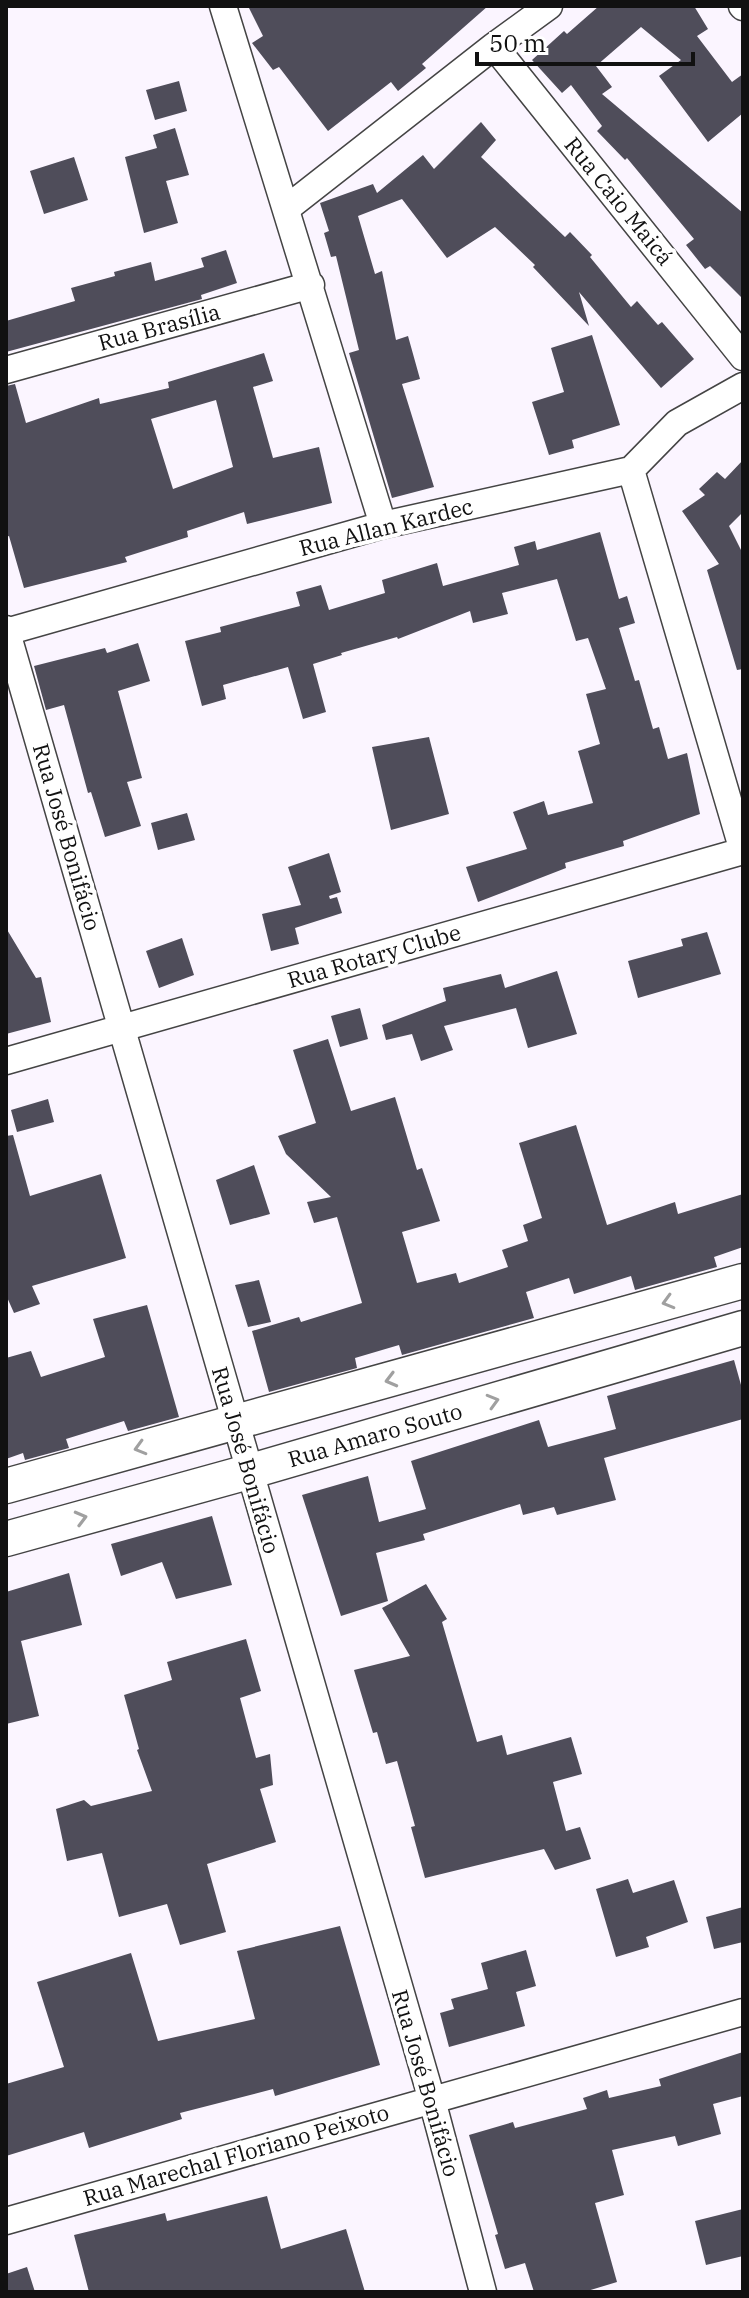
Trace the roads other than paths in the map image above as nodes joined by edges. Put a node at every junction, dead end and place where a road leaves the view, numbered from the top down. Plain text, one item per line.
1 (223, 6) edge
2 (549, 6) edge
3 (494, 46) junction
4 (286, 209) junction
5 (311, 285) junction
6 (743, 357) edge
7 (6, 370) edge
8 (743, 386) edge
9 (631, 470) junction
10 (383, 525) junction
11 (6, 631) edge
12 (743, 851) edge
13 (123, 1027) junction
14 (6, 1061) edge
15 (743, 1281) edge
16 (743, 1328) edge
17 (236, 1421) junction
18 (248, 1472) junction
19 (6, 1486) edge
20 (6, 1539) edge
21 (743, 2012) edge
22 (432, 2100) junction
23 (6, 2221) edge
24 (483, 2292) edge

1 - 4 street
2 - 3 street
3 - 4 street
3 - 6 street, Rua Caio Maicá
4 - 5 street
5 - 7 street, Rua Brasília
5 - 10 street
8 - 9 street
9 - 10 street, Rua Allan Kardec
9 - 12 street
10 - 11 street, Rua Allan Kardec
11 - 13 street, Rua José Bonifácio
12 - 13 street, Rua Rotary Clube
13 - 14 street, Rua Rotary Clube
13 - 17 street, Rua José Bonifácio
15 -> 17 street
18 -> 16 street, Rua Amaro Souto
17 - 18 street, Rua José Bonifácio
17 -> 19 street
20 -> 18 street, Rua Amaro Souto
18 - 22 street, Rua José Bonifácio
21 - 22 street, Rua Marechal Floriano Peixoto
22 - 23 street, Rua Marechal Floriano Peixoto
22 - 24 street, Rua José Bonifácio

